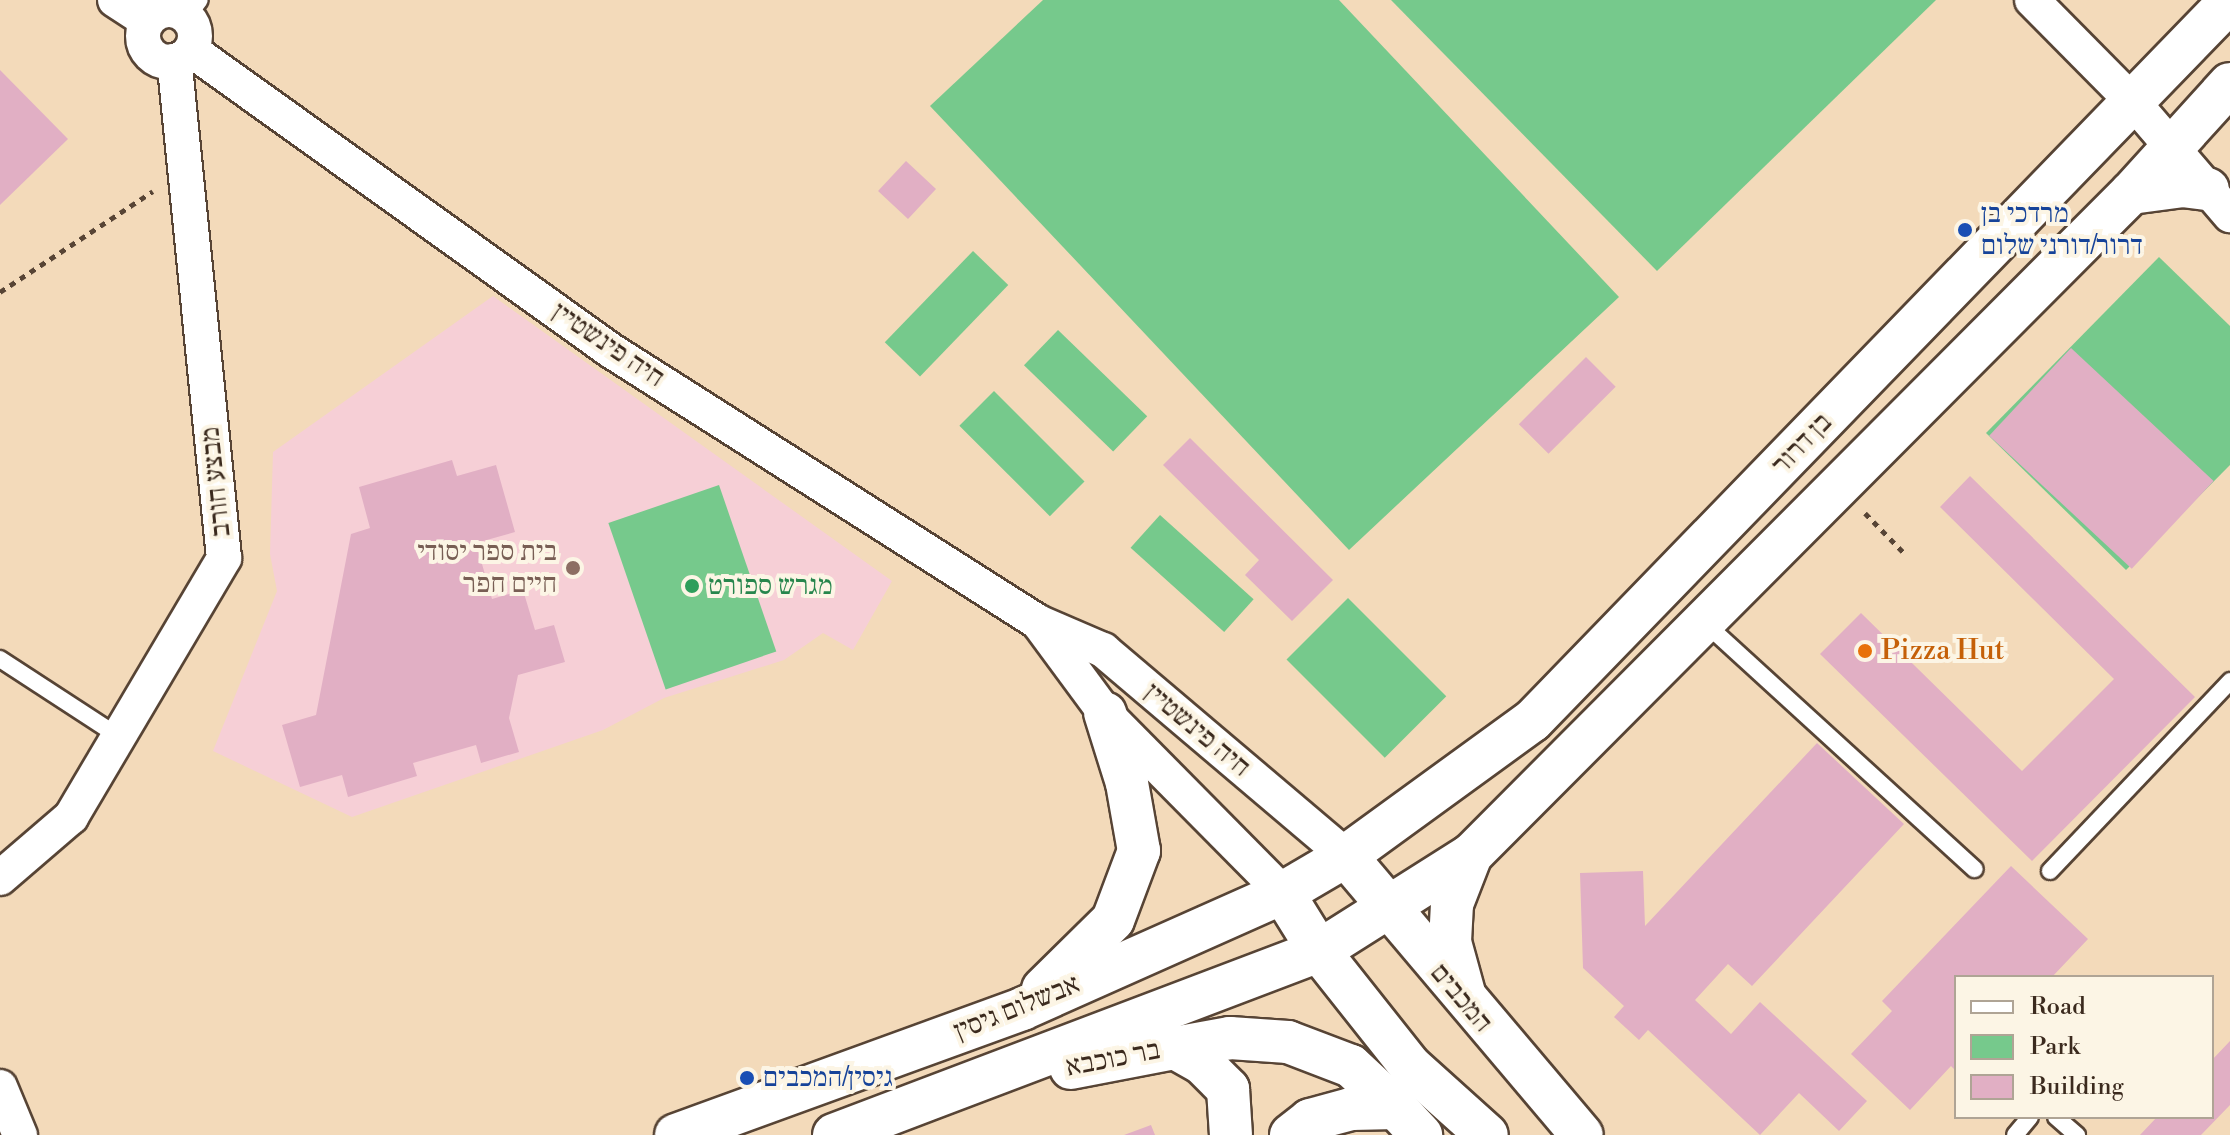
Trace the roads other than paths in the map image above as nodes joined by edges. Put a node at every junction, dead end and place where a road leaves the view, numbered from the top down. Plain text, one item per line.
1 (115, 0) edge
2 (2032, 0) edge
3 (2230, 1) edge
4 (147, 21) junction
5 (188, 32) edge
6 (2230, 84) edge
7 (2134, 103) junction
8 (2171, 147) junction
9 (2131, 193) junction
10 (2219, 202) edge
11 (1038, 622) junction
12 (1704, 622) junction
13 (0, 659) edge
14 (2230, 681) edge
15 (1105, 713) junction
16 (118, 736) junction
17 (1471, 855) junction
18 (1346, 856) junction
19 (1974, 869) dead end
20 (2050, 871) dead end
21 (0, 878) edge
22 (1283, 893) junction
23 (1387, 910) junction
24 (1319, 951) junction
25 (1022, 1009) junction
26 (1500, 1043) junction
27 (1175, 1048) junction
28 (986, 1080) junction
29 (0, 1087) edge
30 (2028, 1119) edge
31 (2058, 1119) edge
32 (906, 1120) edge
33 (1408, 1122) edge
34 (20, 1135) edge
35 (676, 1135) edge
36 (834, 1135) edge
37 (1231, 1135) edge
38 (1291, 1135) edge
39 (1487, 1135) edge
40 (1582, 1135) edge
41 (2015, 1135) edge
42 (2077, 1135) edge

1 - 4 street
2 - 7 street
3 - 7 street, בן דרור
4 - 5 street
4 - 5 street, חיה פינשטיין
5 - 11 street, חיה פינשטיין
5 - 16 street, מבצע חורב
6 - 8 street, בן דרור
7 - 8 street
7 - 18 street, בן דרור
8 - 9 street, בן דרור
8 - 10 street
9 - 10 street
9 - 12 street, בן דרור
11 - 15 street, חיה פינשטיין
11 - 18 street, חיה פינשטיין
12 - 17 street, בן דרור
12 - 19 lane
13 - 16 lane
14 - 20 lane
15 - 22 street, חיה פינשטיין
15 - 25 street
16 - 21 street, מבצע חורב
17 - 23 street, בן דרור
17 - 26 street
18 - 22 street, אבשלום גיסין
18 - 23 street, המכבים
22 - 24 street
22 - 25 street, אבשלום גיסין
23 - 24 street, אבשלום גיסין
23 - 26 street, המכבים
24 - 28 street, אבשלום גיסין
24 - 39 street
25 - 35 street, אבשלום גיסין
26 - 40 street, המכבים
27 - 28 street, בר כוכבא
27 - 33 street
27 - 37 street, בר כוכבא
28 - 32 street, אבשלום גיסין
29 - 34 street
30 - 41 lane
31 - 42 lane
32 - 36 street, אבשלום גיסין
33 - 38 street

